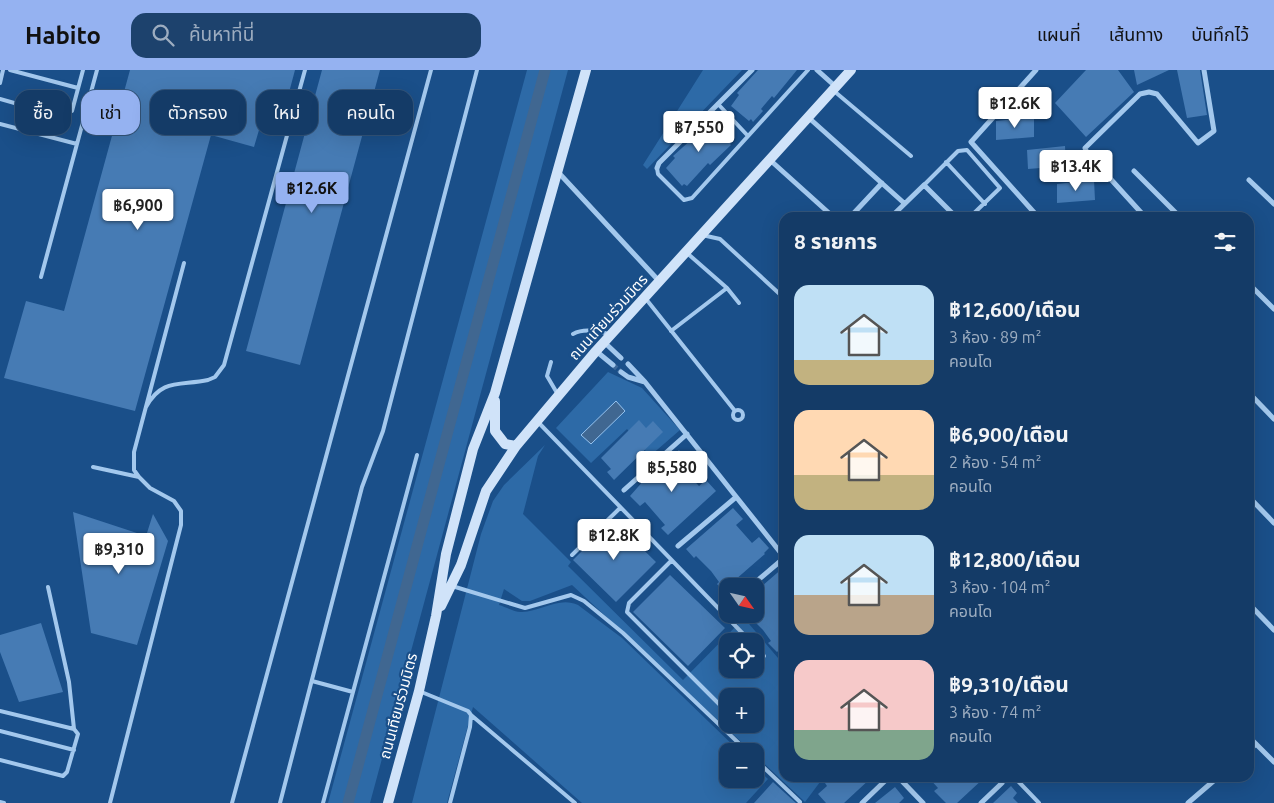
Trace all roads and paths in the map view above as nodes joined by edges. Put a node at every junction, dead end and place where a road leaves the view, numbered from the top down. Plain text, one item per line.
1 (3, 70) edge
2 (10, 70) edge
3 (83, 70) edge
4 (97, 70) edge
5 (305, 70) edge
6 (431, 70) edge
7 (477, 70) edge
8 (586, 70) edge
9 (752, 70) edge
10 (808, 70) edge
11 (817, 70) edge
12 (851, 70) edge
13 (1036, 70) edge
14 (1204, 70) edge
15 (0, 83) edge
16 (78, 88) junction
17 (835, 89) junction
18 (0, 99) edge
19 (718, 104) junction
20 (808, 118) junction
21 (0, 124) edge
22 (748, 136) junction
23 (77, 144) junction
24 (910, 156) dead end
25 (770, 160) junction
26 (946, 162) junction
27 (657, 168) joint
28 (1134, 171) dead end
29 (558, 172) junction
30 (1250, 180) dead end
31 (882, 183) junction
32 (924, 185) junction
33 (904, 203) junction
34 (985, 204) junction
35 (1274, 204) edge
36 (828, 212) edge
37 (855, 212) edge
38 (896, 212) edge
39 (951, 212) edge
40 (976, 212) edge
41 (1034, 212) edge
42 (1141, 212) edge
43 (1175, 212) edge
44 (702, 235) junction
45 (686, 253) junction
46 (184, 263) dead end
47 (41, 277) dead end
48 (660, 282) junction
49 (727, 288) junction
50 (1254, 289) edge
51 (779, 293) edge
52 (645, 298) junction
53 (739, 303) dead end
54 (1274, 309) edge
55 (671, 331) junction
56 (573, 334) dead end
57 (607, 338) junction
58 (596, 351) junction
59 (621, 358) dead end
60 (551, 362) dead end
61 (628, 364) dead end
62 (613, 365) tunnel mouth
63 (621, 372) tunnel mouth
64 (644, 382) junction
65 (495, 393) junction
66 (558, 395) junction
67 (1254, 398) edge
68 (146, 407) junction
69 (735, 411) dead end
70 (1274, 419) edge
71 (536, 420) junction
72 (687, 434) junction
73 (516, 446) junction
74 (417, 455) dead end
75 (93, 467) dead end
76 (138, 478) junction
77 (624, 490) dead end
78 (735, 498) junction
79 (1254, 502) edge
80 (620, 508) junction
81 (1274, 523) edge
82 (678, 546) dead end
83 (779, 552) edge
84 (572, 555) dead end
85 (671, 560) junction
86 (779, 562) edge
87 (760, 578) edge
88 (451, 585) junction
89 (48, 587) dead end
90 (1254, 609) edge
91 (436, 616) junction
92 (1274, 630) edge
93 (742, 633) edge
94 (312, 681) junction
95 (419, 691) junction
96 (353, 692) junction
97 (719, 704) edge
98 (0, 711) edge
99 (471, 715) junction
100 (74, 729) junction
101 (0, 731) edge
102 (739, 743) edge
103 (1256, 744) edge
104 (74, 750) junction
105 (0, 760) edge
106 (1274, 762) edge
107 (764, 768) edge
108 (779, 782) edge
109 (779, 782) edge
110 (884, 782) edge
111 (902, 782) edge
112 (1019, 782) edge
113 (1212, 782) edge
114 (1002, 783) dead end
115 (0, 802) edge
116 (800, 802) dead end
117 (4, 803) edge
118 (110, 803) edge
119 (232, 803) edge
120 (280, 803) edge
121 (323, 803) edge
122 (388, 803) edge
123 (450, 803) edge
124 (575, 803) edge
125 (862, 803) edge
126 (923, 803) edge
127 (981, 803) edge
128 (1039, 803) edge
129 (1188, 803) edge

1 - 15 lane
2 - 16 lane
3 - 16 lane
4 - 23 lane
5 - 68 lane
6 - 119 lane
7 - 94 lane
8 - 29 street, ถนนเทียมร่วมมิตร
9 - 19 street
10 - 22 lane
11 - 17 street
12 - 17 street, ถนนเทียมร่วมมิตร
13 - 41 street
14 - 42 street
16 - 18 lane
17 - 20 street, ถนนเทียมร่วมมิตร
17 - 24 lane
19 - 22 lane
19 - 27 street
20 - 25 street, ถนนเทียมร่วมมิตร
20 - 31 street
21 - 23 lane
22 - 27 lane
23 - 47 lane
25 - 36 street
25 - 44 street, ถนนเทียมร่วมมิตร
26 - 32 lane
26 - 34 lane
26 - 34 lane
28 - 43 street
29 - 48 street
29 - 65 street, ถนนเทียมร่วมมิตร
30 - 35 street
31 - 33 street
31 - 37 street
32 - 33 street
32 - 39 street
33 - 38 street
34 - 40 lane
44 - 45 street, ถนนเทียมร่วมมิตร
44 - 51 lane
45 - 48 street, ถนนเทียมร่วมมิตร
45 - 49 lane
46 - 68 lane
48 - 52 street, ถนนเทียมร่วมมิตร
49 - 53 lane
49 - 55 lane
50 - 54 street
52 - 55 lane
52 - 57 street, ถนนเทียมร่วมมิตร
55 - 69 lane
56 - 57 lane
57 - 58 street, ถนนเทียมร่วมมิตร
57 - 59 street
58 - 62 street
58 - 66 street, ถนนเทียมร่วมมิตร
60 - 66 lane
61 - 64 street
63 - 64 street
64 - 72 street
65 - 73 street
65 - 91 street, ถนนเทียมร่วมมิตร
66 - 71 street, ถนนเทียมร่วมมิตร
67 - 70 street
68 - 76 lane
71 - 73 street, ถนนเทียมร่วมมิตร
71 - 80 lane
72 - 77 street
72 - 78 street
73 - 88 street, ถนนเทียมร่วมมิตร
74 - 96 lane
75 - 76 lane
76 - 118 lane
78 - 82 street
78 - 83 street
79 - 81 street
80 - 84 lane
80 - 85 lane
85 - 93 lane
85 - 97 lane
86 - 87 street
88 - 91 street, ถนนเทียมร่วมมิตร
88 - 102 lane
89 - 100 lane
90 - 92 street
91 - 95 street, ถนนเทียมร่วมมิตร
94 - 96 lane
94 - 120 lane
95 - 99 lane
95 - 122 street, ถนนเทียมร่วมมิตร
96 - 121 lane
98 - 100 lane
99 - 123 lane
99 - 124 lane
100 - 104 lane
101 - 104 lane
103 - 106 street
104 - 105 lane
107 - 109 lane
108 - 116 lane
110 - 125 street
111 - 126 street
112 - 128 lane
113 - 129 street
114 - 127 street
115 - 117 lane

